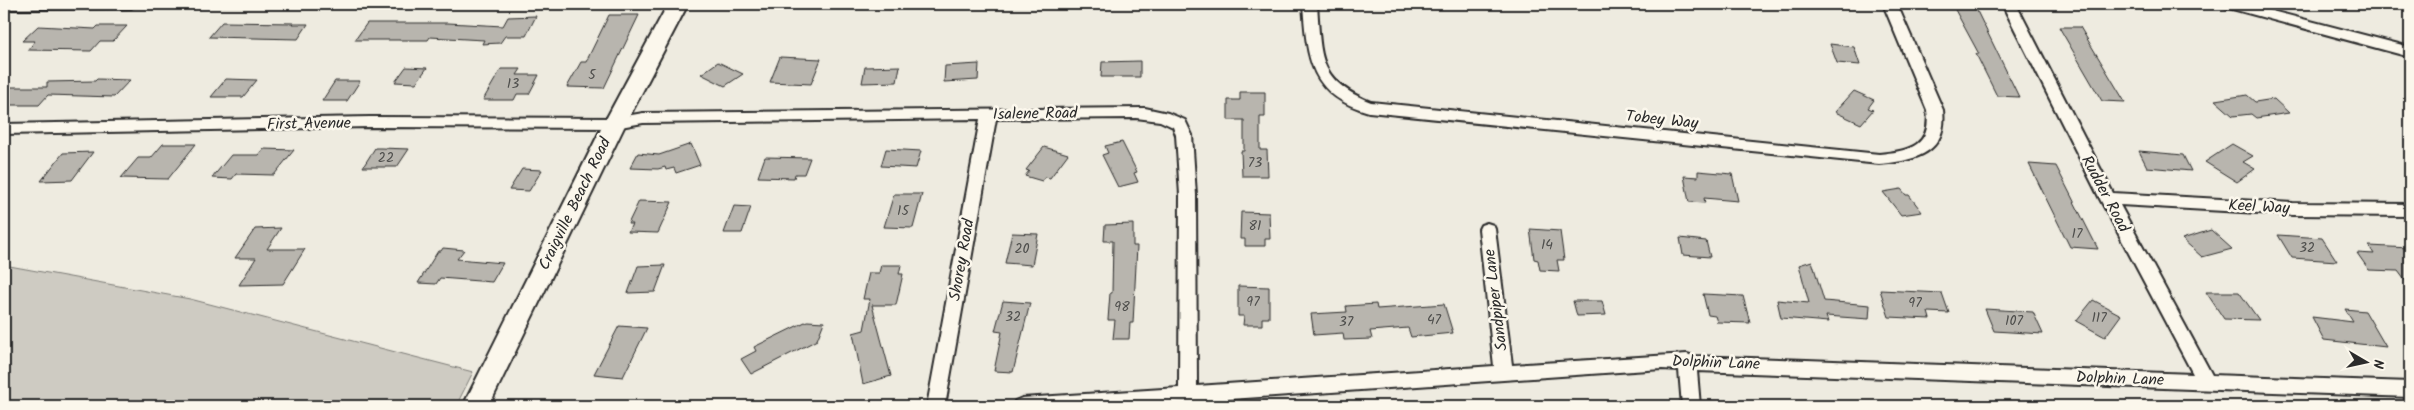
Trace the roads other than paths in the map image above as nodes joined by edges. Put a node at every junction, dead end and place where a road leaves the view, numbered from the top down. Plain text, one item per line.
1 (131, 4) edge
2 (678, 4) edge
3 (1310, 4) edge
4 (1890, 4) edge
5 (2009, 4) edge
6 (2230, 4) edge
7 (11, 5) edge
8 (4, 16) edge
9 (2410, 52) edge
10 (989, 114) junction
11 (615, 122) junction
12 (4, 129) edge
13 (2108, 199) junction
14 (2410, 210) edge
15 (1487, 229) dead end
16 (1687, 361) junction
17 (1504, 371) junction
18 (2206, 382) junction
19 (2410, 390) edge
20 (1188, 395) junction
21 (476, 406) edge
22 (936, 406) edge
23 (1022, 406) edge
24 (1691, 406) edge

1 - 7 street
2 - 11 main road, Craigville Beach Road
3 - 4 street, Tobey Way
5 - 13 street, Rudder Road
6 - 9 street
7 - 8 street
10 - 11 street, Isalene Road
10 - 20 street, Isalene Road
10 - 22 street, Shorey Road
11 - 12 street, First Avenue
11 - 21 main road, Craigville Beach Road
13 - 14 street, Keel Way
13 - 18 street, Rudder Road
15 - 17 street, Sandpiper Lane
16 - 17 street, Dolphin Lane
16 - 18 street, Dolphin Lane
16 - 24 street
17 - 20 street, Dolphin Lane
18 - 19 street, Dolphin Lane
20 - 23 street, Dolphin Lane

